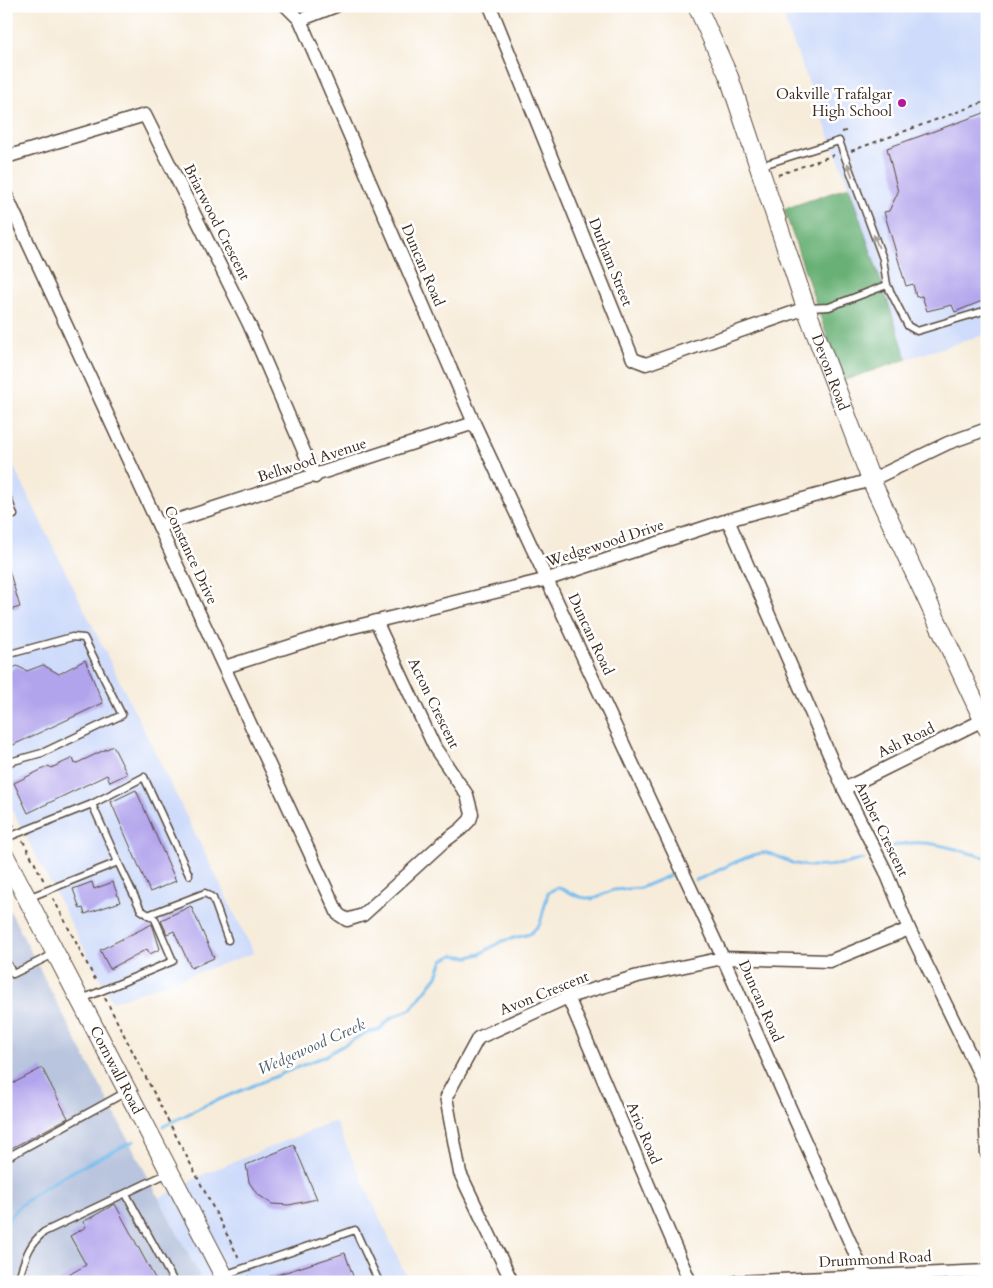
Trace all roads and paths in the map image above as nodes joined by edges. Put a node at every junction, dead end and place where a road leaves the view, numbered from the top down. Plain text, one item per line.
1 (286, 6) edge
2 (336, 6) edge
3 (490, 6) edge
4 (697, 6) edge
5 (300, 20) junction
6 (987, 101) edge
7 (844, 153) junction
8 (6, 157) edge
9 (761, 173) junction
10 (6, 195) edge
11 (887, 285) junction
12 (806, 308) junction
13 (987, 310) edge
14 (474, 423) junction
15 (987, 429) edge
16 (315, 477) junction
17 (871, 480) junction
18 (6, 493) edge
19 (6, 517) edge
20 (728, 520) junction
21 (159, 526) junction
22 (548, 579) junction
23 (376, 621) junction
24 (6, 656) edge
25 (225, 666) junction
26 (985, 724) edge
27 (6, 763) edge
28 (844, 789) junction
29 (92, 804) junction
30 (6, 810) edge
31 (19, 833) junction
32 (6, 838) edge
33 (6, 858) edge
34 (118, 862) junction
35 (189, 875) dead end
36 (48, 890) junction
37 (27, 898) junction
38 (148, 914) junction
39 (352, 920) joint
40 (909, 929) junction
41 (228, 940) dead end
42 (56, 953) junction
43 (723, 958) junction
44 (6, 961) edge
45 (102, 991) junction
46 (568, 997) junction
47 (80, 1000) junction
48 (127, 1092) junction
49 (987, 1154) edge
50 (6, 1158) edge
51 (169, 1172) junction
52 (126, 1194) junction
53 (244, 1268) junction
54 (987, 1271) edge
55 (866, 1276) junction
56 (19, 1278) dead end
57 (225, 1279) edge
58 (174, 1282) edge
59 (251, 1282) edge
60 (379, 1282) edge
61 (512, 1282) edge
62 (690, 1282) edge
63 (735, 1282) edge

1 - 5 street, Duncan Road
2 - 5 street
3 - 12 street, Durham Street
4 - 9 street, Devon Road
5 - 14 street, Duncan Road
6 - 7 path
7 - 9 path
7 - 9 lane
11 -> 7 lane
8 - 16 street, Briarwood Crescent
9 - 12 street, Devon Road
10 - 21 street, Constance Drive
11 - 12 lane
11 - 13 lane
12 - 17 street, Devon Road
14 - 16 street, Bellwood Avenue
14 - 22 street, Duncan Road
15 - 17 street, Wedgewood Drive
16 - 21 street, Bellwood Avenue
17 - 20 street, Wedgewood Drive
17 - 26 street, Devon Road
18 - 19 lane
20 - 22 street, Wedgewood Drive
20 - 28 street, Amber Crescent
21 - 25 street, Constance Drive
22 - 23 street, Wedgewood Drive
22 - 43 street, Duncan Road
23 - 25 street, Wedgewood Drive
23 - 39 street, Acton Crescent
24 - 27 lane
25 - 39 street, Constance Drive
26 - 28 street, Ash Road
28 - 40 street, Amber Crescent
29 - 31 lane
29 - 34 lane
29 - 35 lane
30 - 31 path
31 - 32 lane
31 - 36 path
33 - 37 street, Cornwall Road
34 - 36 lane
34 - 38 lane
36 - 37 lane
36 - 45 path
37 - 42 street, Cornwall Road
38 - 41 lane
38 - 45 lane
40 - 43 street, Avon Crescent
40 - 49 street, Amber Crescent
42 - 44 lane
42 - 47 street, Cornwall Road
43 - 46 street, Avon Crescent
43 - 55 street, Duncan Road
45 - 47 lane
45 - 53 path
46 - 61 street, Avon Crescent
46 - 62 street, Ario Road
47 - 48 street, Cornwall Road
48 - 50 lane
48 - 51 street, Cornwall Road
51 - 52 lane
51 - 57 street, Cornwall Road
52 - 56 lane
52 - 58 lane
53 - 57 lane
53 - 59 path
53 - 60 lane
54 - 55 street, Drummond Road
55 - 63 street, Drummond Road

